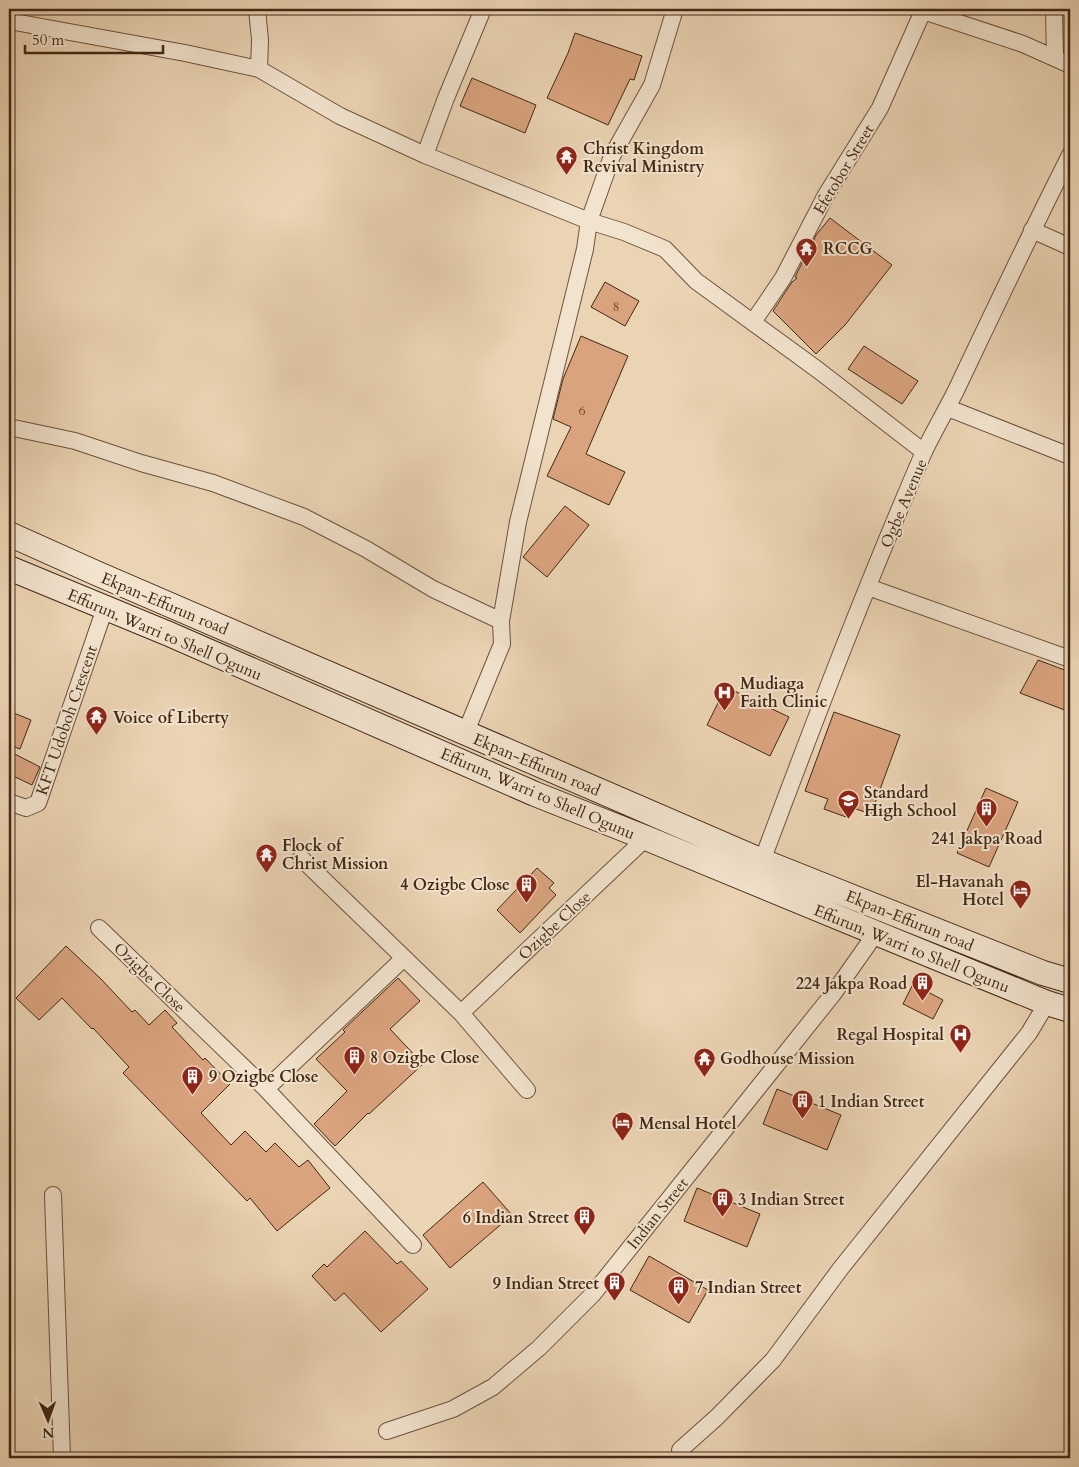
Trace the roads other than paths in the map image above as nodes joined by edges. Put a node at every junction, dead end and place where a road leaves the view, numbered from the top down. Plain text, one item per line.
1 (258, 9) edge
2 (483, 9) edge
3 (675, 9) edge
4 (1054, 9) edge
5 (920, 10) edge
6 (9, 21) edge
7 (1063, 61) edge
8 (259, 69) junction
9 (425, 155) junction
10 (1070, 156) edge
11 (589, 221) junction
12 (1032, 230) junction
13 (1070, 247) edge
14 (753, 322) junction
15 (948, 408) junction
16 (9, 427) edge
17 (924, 452) junction
18 (1070, 456) edge
19 (9, 534) edge
20 (9, 568) edge
21 (868, 587) junction
22 (105, 608) junction
23 (501, 620) junction
24 (1070, 659) edge
25 (465, 734) junction
26 (9, 802) edge
27 (646, 838) junction
28 (301, 858) dead end
29 (762, 861) junction
30 (98, 928) dead end
31 (876, 933) junction
32 (404, 958) junction
33 (1070, 981) edge
34 (1047, 1003) junction
35 (1070, 1010) edge
36 (461, 1013) junction
37 (266, 1089) junction
38 (527, 1090) dead end
39 (53, 1195) dead end
40 (413, 1245) dead end
41 (388, 1431) dead end
42 (680, 1450) dead end
43 (62, 1458) edge

1 - 8 street
2 - 9 street
3 - 11 street
4 - 7 street
5 - 7 street
5 - 14 street, Efetobor Street
6 - 8 street
8 - 9 street
9 - 11 street
10 - 12 street, Ogbe Avenue
11 - 14 street
11 - 23 street
12 - 13 street
12 - 15 street, Ogbe Avenue
14 - 17 street
15 - 17 street, Ogbe Avenue
15 - 18 street
16 - 23 street
17 - 21 street, Ogbe Avenue
19 - 25 main road, Ekpan-Effurun road
20 - 22 main road, Effurun, Warri to Shell Ogunu
21 - 24 street
21 - 29 street, Ogbe Avenue
22 - 26 street, KFT Udoboh Crescent
22 - 27 main road, Effurun, Warri to Shell Ogunu
23 - 25 street
25 - 29 main road, Ekpan-Effurun road
27 - 31 main road, Effurun, Warri to Shell Ogunu
27 - 36 street, Ozigbe Close
28 - 32 street
29 - 33 main road, Ekpan-Effurun road
30 - 37 street, Ozigbe Close
31 - 34 main road, Effurun, Warri to Shell Ogunu
31 - 41 street, Indian Street
32 - 36 street
32 - 37 street
34 - 35 main road, Effurun, Warri to Shell Ogunu
34 - 42 street
36 - 38 street
37 - 40 street, Ozigbe Close
39 - 43 street

